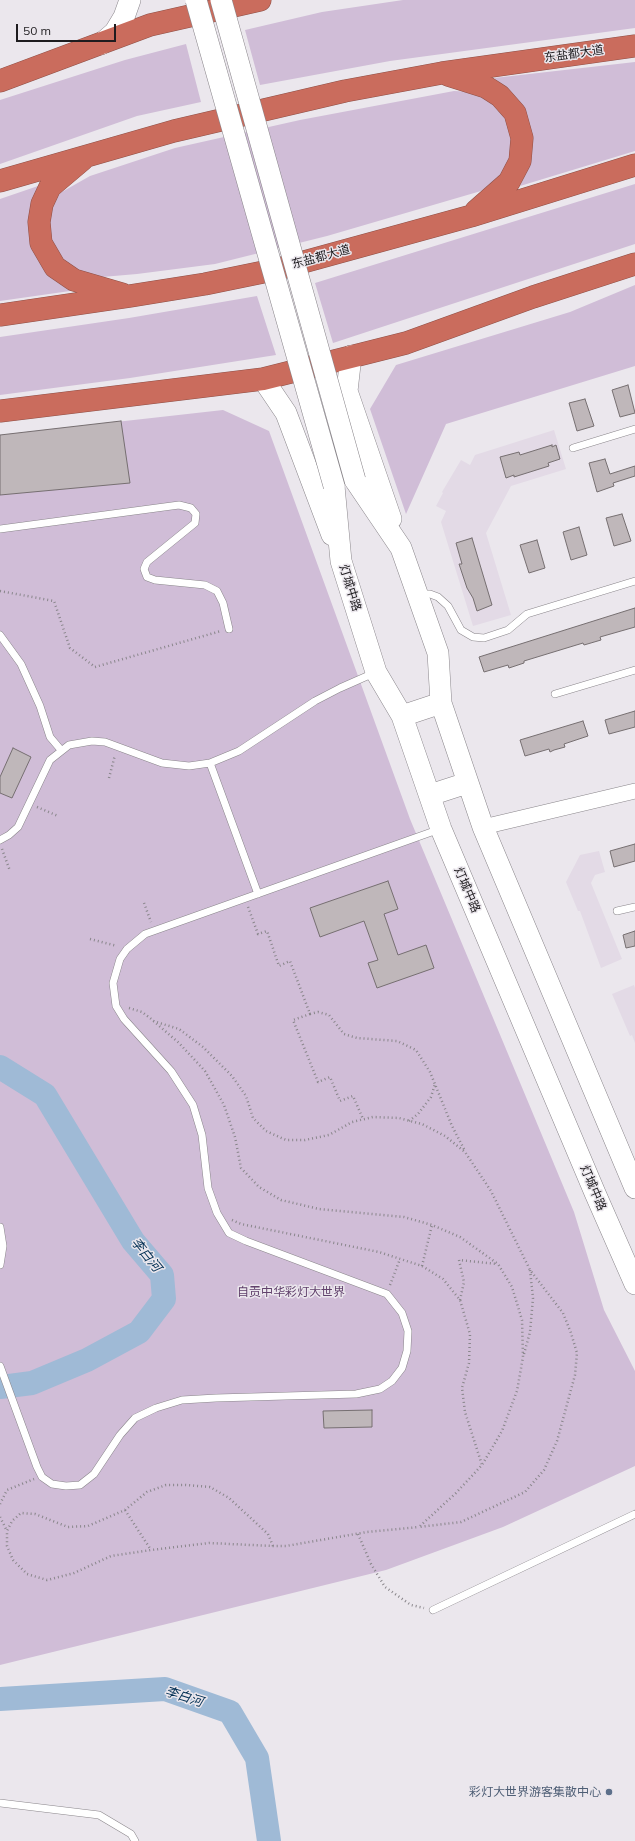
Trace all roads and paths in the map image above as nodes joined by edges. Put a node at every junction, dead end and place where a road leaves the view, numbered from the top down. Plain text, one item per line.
1 (130, 0) edge
2 (196, 0) edge
3 (221, 0) edge
4 (260, 0) edge
5 (101, 44) junction
6 (635, 46) edge
7 (442, 73) junction
8 (0, 81) edge
9 (89, 154) junction
10 (635, 165) edge
11 (0, 181) edge
12 (471, 216) junction
13 (635, 264) edge
14 (130, 296) junction
15 (0, 315) edge
16 (352, 356) junction
17 (263, 379) junction
18 (0, 411) edge
19 (635, 429) edge
20 (573, 448) dead end
21 (0, 529) edge
22 (401, 548) junction
23 (341, 561) junction
24 (635, 581) edge
25 (0, 591) edge
26 (418, 594) junction
27 (229, 629) joint
28 (0, 635) edge
29 (635, 670) edge
30 (376, 672) junction
31 (555, 694) dead end
32 (441, 703) junction
33 (402, 716) junction
34 (118, 746) junction
35 (61, 750) junction
36 (210, 763) junction
37 (109, 778) dead end
38 (467, 783) junction
39 (635, 791) edge
40 (430, 795) junction
41 (29, 803) junction
42 (58, 816) dead end
43 (483, 827) junction
44 (441, 829) junction
45 (0, 840) edge
46 (0, 845) edge
47 (10, 871) dead end
48 (258, 894) junction
49 (245, 899) junction
50 (144, 903) dead end
51 (635, 907) edge
52 (617, 911) dead end
53 (154, 930) junction
54 (90, 939) dead end
55 (127, 949) junction
56 (116, 1006) junction
57 (310, 1014) junction
58 (154, 1021) junction
59 (435, 1083) junction
60 (362, 1120) junction
61 (409, 1121) junction
62 (465, 1152) junction
63 (635, 1188) edge
64 (432, 1225) junction
65 (0, 1227) edge
66 (400, 1259) dead end
67 (498, 1264) junction
68 (0, 1265) edge
69 (422, 1266) dead end
70 (530, 1270) junction
71 (635, 1284) edge
72 (387, 1294) junction
73 (460, 1300) dead end
74 (523, 1357) junction
75 (0, 1366) edge
76 (42, 1477) junction
77 (0, 1504) edge
78 (125, 1510) junction
79 (635, 1514) edge
80 (0, 1517) edge
81 (419, 1527) junction
82 (7, 1531) junction
83 (358, 1534) junction
84 (273, 1546) junction
85 (151, 1550) junction
86 (433, 1610) joint
87 (0, 1802) edge
88 (135, 1841) edge

1 - 5 main road
2 - 23 main road, 灯城中路, bridge
3 - 22 main road, bridge
4 - 5 highway
5 - 8 highway
6 - 7 highway, 东盐都大道
7 - 9 highway, 东盐都大道
7 - 12 highway
9 - 11 highway, 东盐都大道
9 - 14 highway
10 - 12 highway, 东盐都大道
12 - 14 highway, 东盐都大道
13 - 16 highway
14 - 15 highway, 东盐都大道
16 - 17 highway
16 - 22 main road
17 - 18 highway
17 - 23 main road
19 - 20 lane
21 - 27 lane
22 - 26 main road
23 - 30 main road, 灯城中路
24 - 26 lane
25 - 27 path
26 - 32 main road
28 - 35 lane
29 - 31 lane
30 - 33 main road, 灯城中路
30 - 36 lane
32 - 33 main road
32 - 38 main road
33 - 40 main road, 灯城中路
34 - 35 lane
34 - 36 lane
34 - 37 path
35 - 41 lane
36 - 48 lane
38 - 40 main road
38 - 43 main road
39 - 43 street
40 - 44 main road, 灯城中路
41 - 42 path
41 - 45 lane
43 - 63 main road
44 - 48 lane
44 - 71 main road, 灯城中路
46 - 47 path
48 - 49 lane
49 - 53 lane
49 - 57 path
50 - 53 path
51 - 52 lane
53 - 55 lane
54 - 55 path
55 - 56 lane
56 - 58 path
56 - 72 lane
57 - 59 path
57 - 60 path
58 - 60 path
58 - 64 path
59 - 61 path
59 - 62 path
60 - 61 path
61 - 62 path
62 - 70 path
64 - 67 path
64 - 69 path
65 - 68 lane
66 - 72 path
67 - 73 path
67 - 74 path
70 - 74 path
70 - 81 path
72 - 76 lane
74 - 81 path
75 - 76 lane
76 - 77 path
78 - 82 path
78 - 84 path
78 - 85 path
79 - 86 lane
80 - 82 path
81 - 83 path
82 - 85 path
83 - 84 path
83 - 86 path
84 - 85 path
87 - 88 lane

